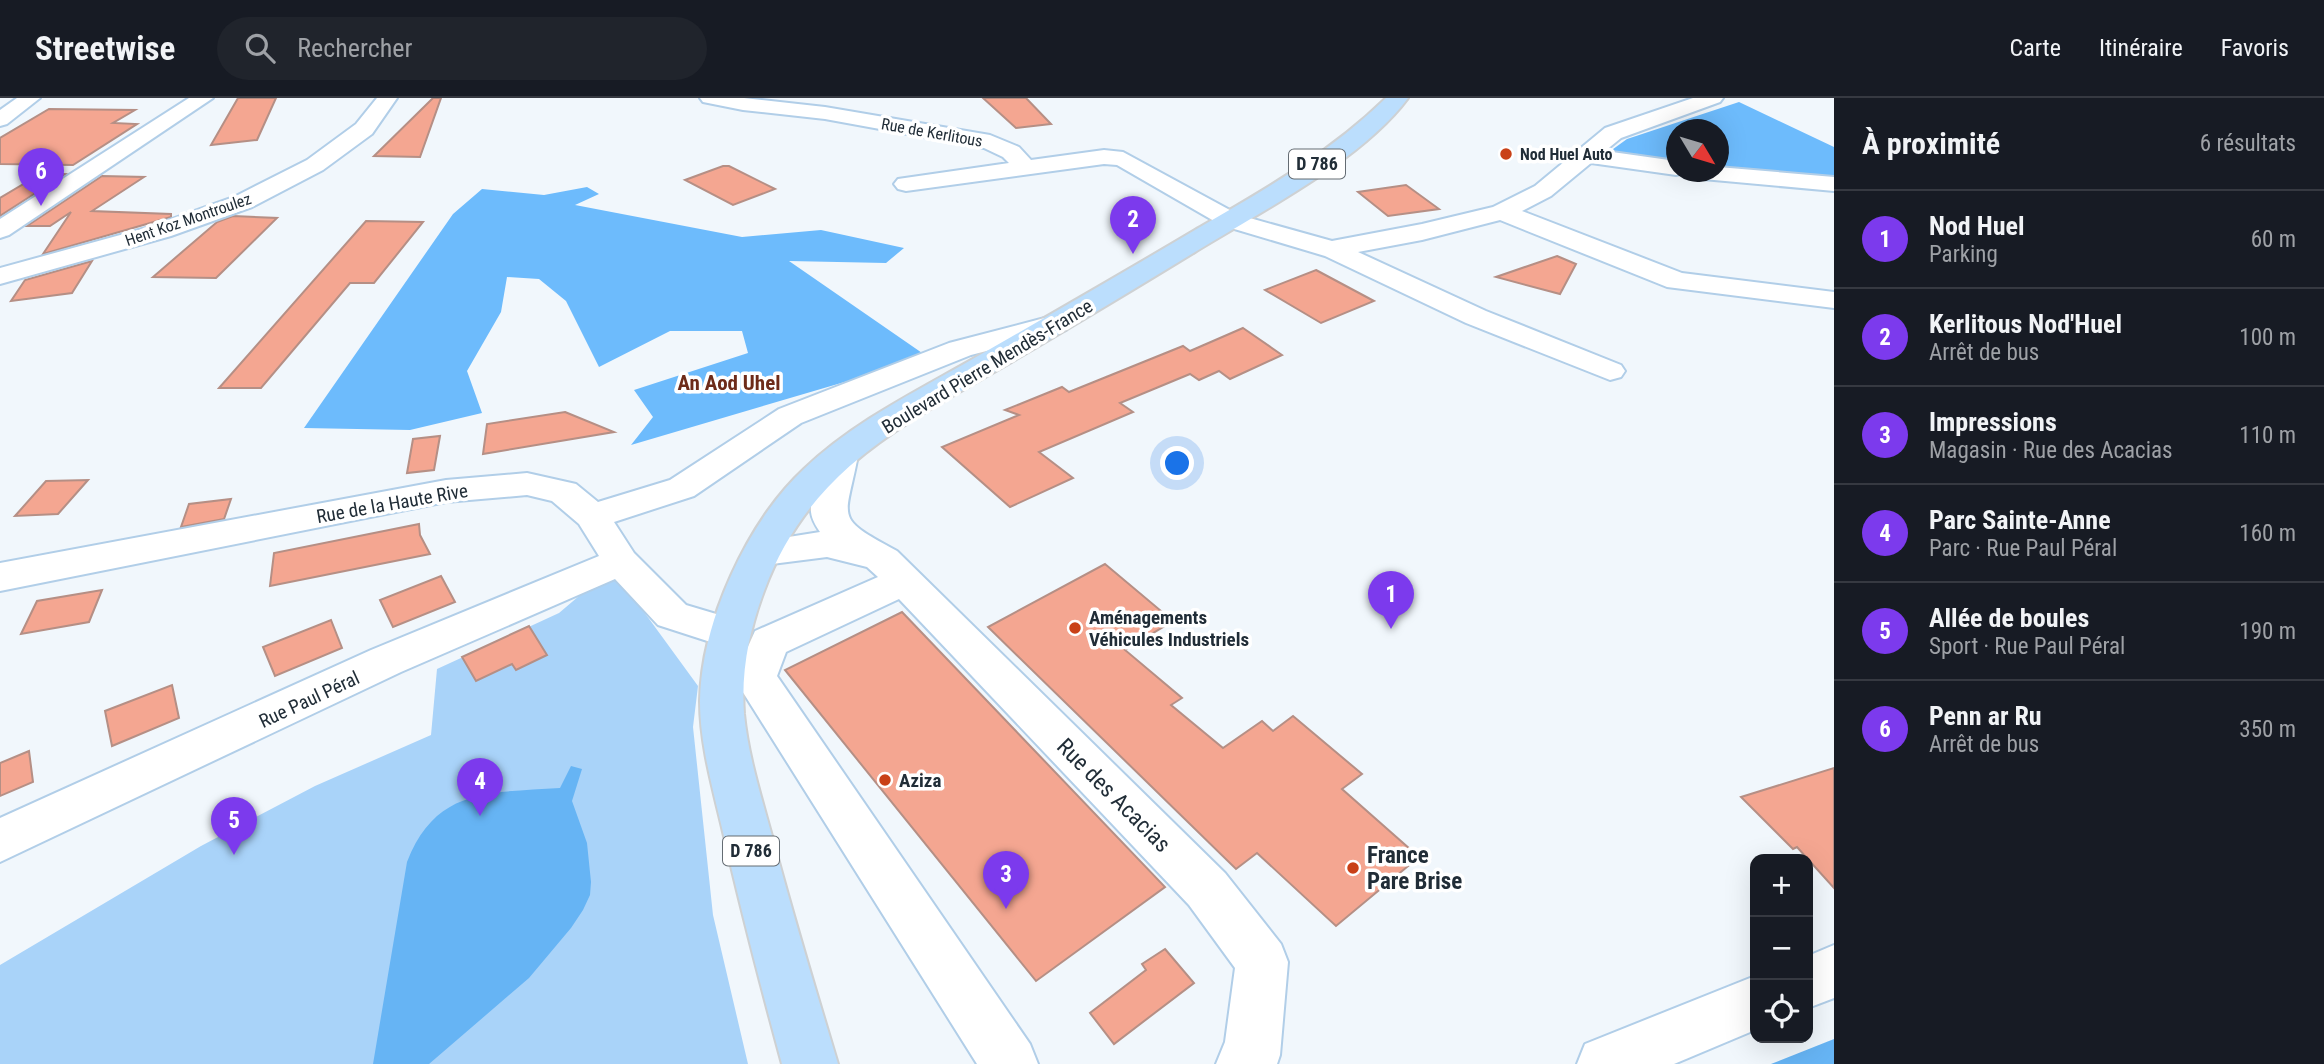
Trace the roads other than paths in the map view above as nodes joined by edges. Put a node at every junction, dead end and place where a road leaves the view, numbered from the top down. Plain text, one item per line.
1 (30, 98) edge
2 (203, 98) edge
3 (387, 98) edge
4 (710, 98) edge
5 (816, 98) edge
6 (1398, 98) edge
7 (1713, 98) edge
8 (791, 109) junction
9 (0, 120) edge
10 (1584, 155) junction
11 (1666, 167) edge
12 (1026, 168) junction
13 (1729, 174) edge
14 (906, 184) dead end
15 (1834, 184) edge
16 (1502, 212) junction
17 (1222, 225) junction
18 (0, 230) edge
19 (1331, 249) junction
20 (0, 276) edge
21 (1834, 300) edge
22 (1056, 324) junction
23 (1610, 371) dead end
24 (841, 455) junction
25 (592, 516) junction
26 (764, 552) junction
27 (621, 562) junction
28 (893, 571) junction
29 (0, 578) edge
30 (729, 634) junction
31 (0, 841) edge
32 (1834, 971) edge
33 (1813, 980) edge
34 (1750, 1005) edge
35 (810, 1064) edge
36 (1010, 1064) edge
37 (1244, 1064) edge
38 (1605, 1064) edge

1 - 9 street
2 - 18 street
3 - 20 street, Hent Koz Montroulez
4 - 8 street, Rue de Kerlitous
5 - 8 street
6 - 17 main road, Boulevard Pierre Mendès-France / D 786
7 - 10 street
8 - 12 street, Rue de Kerlitous
10 - 11 street
10 - 16 street
12 - 14 street, Rue de Kerlitous
12 - 17 street
13 - 15 street
16 - 19 street
16 - 21 street
17 - 19 street
17 - 22 main road, Boulevard Pierre Mendès-France / D 786
19 - 23 street
22 - 24 main road, Boulevard Pierre Mendès-France / D 786
22 - 25 street
24 - 26 main road, Boulevard Pierre Mendès-France / D 786
24 - 28 street
25 - 27 street, Rue de la Haute Rive
25 - 29 street, Rue de la Haute Rive
26 - 28 street
26 - 30 main road, Boulevard Pierre Mendès-France / D 786
27 - 30 street, Rue de la Haute Rive
27 - 31 street, Rue Paul Péral
28 - 36 street
28 - 37 street, Rue des Acacias
30 - 35 main road, Boulevard Pierre Mendès-France / D 786
32 - 33 street
34 - 38 street

